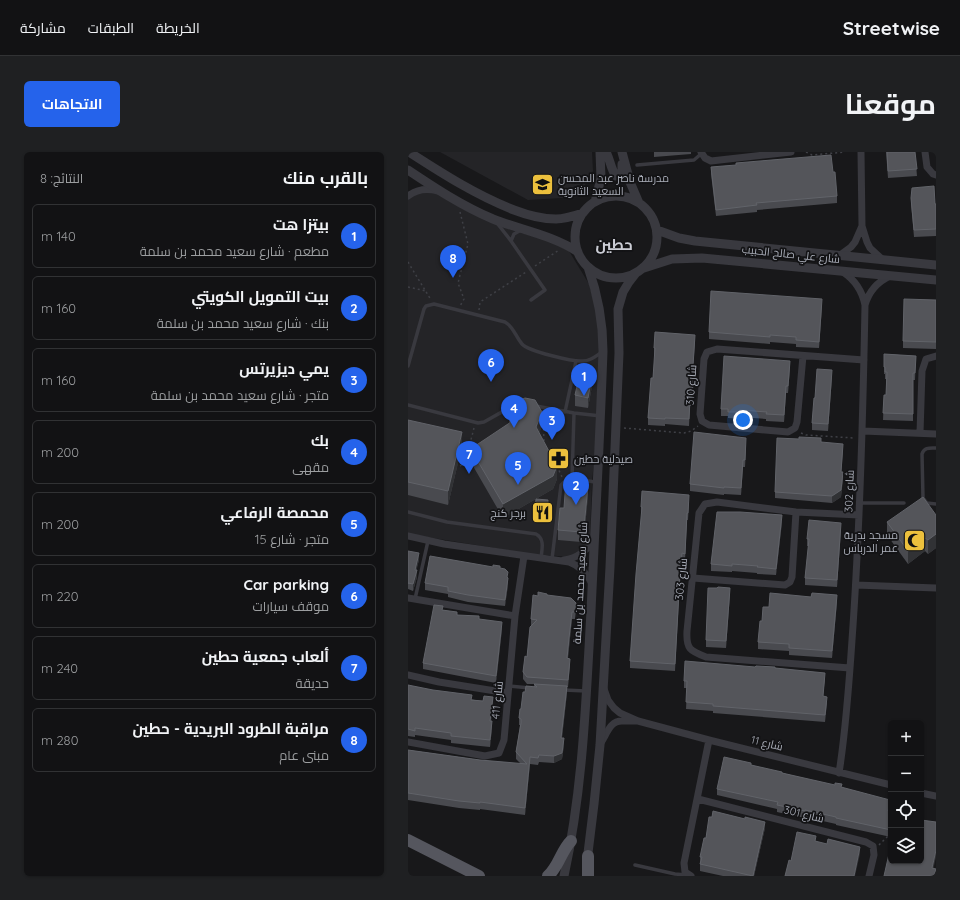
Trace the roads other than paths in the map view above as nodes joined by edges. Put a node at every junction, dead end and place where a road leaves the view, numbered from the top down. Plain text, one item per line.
1 (409, 152) edge
2 (600, 152) edge
3 (606, 152) edge
4 (791, 152) edge
5 (861, 152) edge
6 (925, 152) edge
7 (701, 153) edge
8 (623, 154) edge
9 (637, 165) dead end
10 (408, 170) edge
11 (936, 175) edge
12 (442, 192) junction
13 (408, 196) edge
14 (595, 202) junction
15 (639, 203) junction
16 (514, 210) junction
17 (583, 213) junction
18 (493, 219) junction
19 (505, 223) junction
20 (862, 226) junction
21 (524, 229) junction
22 (657, 230) junction
23 (511, 241) junction
24 (578, 252) junction
25 (840, 255) junction
26 (884, 260) junction
27 (936, 265) edge
28 (588, 267) junction
29 (640, 270) junction
30 (844, 272) junction
31 (890, 276) junction
32 (936, 280) edge
33 (531, 300) dead end
34 (865, 305) junction
35 (603, 351) junction
36 (619, 353) junction
37 (803, 356) junction
38 (936, 356) edge
39 (864, 360) junction
40 (576, 361) junction
41 (408, 365) edge
42 (522, 403) edge
43 (531, 404) edge
44 (408, 405) edge
45 (565, 412) junction
46 (574, 413) junction
47 (600, 416) junction
48 (920, 433) junction
49 (936, 434) edge
50 (862, 435) junction
51 (936, 448) edge
52 (572, 479) junction
53 (596, 482) junction
54 (860, 503) junction
55 (904, 503) dead end
56 (936, 504) edge
57 (408, 512) edge
58 (796, 512) junction
59 (859, 515) junction
60 (408, 536) edge
61 (594, 539) junction
62 (428, 541) junction
63 (524, 556) junction
64 (541, 558) junction
65 (552, 559) junction
66 (562, 560) junction
67 (693, 578) junction
68 (592, 584) junction
69 (856, 585) junction
70 (936, 588) edge
71 (412, 598) edge
72 (515, 616) junction
73 (850, 668) junction
74 (408, 675) edge
75 (603, 686) junction
76 (532, 688) edge
77 (556, 689) edge
78 (509, 690) junction
79 (587, 691) junction
80 (638, 721) junction
81 (709, 740) junction
82 (408, 742) edge
83 (600, 745) junction
84 (839, 773) junction
85 (888, 784) edge
86 (924, 794) edge
87 (936, 796) edge
88 (698, 799) junction
89 (408, 840) edge
90 (571, 841) junction
91 (588, 856) junction
92 (635, 865) dead end
93 (479, 876) edge
94 (548, 876) edge
95 (564, 876) edge
96 (584, 876) edge
97 (588, 876) edge
98 (689, 876) edge
99 (869, 876) edge

1 - 16 street
2 - 14 street
3 - 8 street
4 - 7 street
5 - 20 street
6 - 11 street
7 - 9 lane
8 - 15 street
10 - 12 street
12 - 13 street
12 - 18 street
14 - 15 street
14 - 17 street
15 - 22 street
16 - 17 street
16 - 19 street
17 - 24 street
18 - 19 street
18 - 23 lane
19 - 21 street
20 - 25 street
20 - 26 street
21 - 23 lane
21 - 24 street
22 - 25 street, شارع علي صالح الحبيب
22 - 29 street
23 - 33 lane
24 - 28 street
25 - 26 street, شارع علي صالح الحبيب
26 - 27 street, شارع علي صالح الحبيب
28 - 29 street
28 - 35 street, شارع سعيد محمد بن سلمة
29 - 30 street, شارع علي صالح الحبيب
29 - 36 street
30 - 31 street, شارع علي صالح الحبيب
30 - 34 street, شارع 302
31 - 32 street, شارع علي صالح الحبيب
31 - 34 street, شارع 302
34 - 39 street, شارع 302
35 - 36 street
35 - 40 lane
35 - 47 street, شارع سعيد محمد بن سلمة
36 - 75 street
37 - 37 street, شارع 310
37 - 39 street, شارع 310
38 - 48 street
39 - 50 street, شارع 302
40 - 41 lane
40 - 45 lane
42 - 44 lane
43 - 45 lane
45 - 46 lane
46 - 47 lane
46 - 52 lane
47 - 53 street, شارع سعيد محمد بن سلمة
48 - 49 street
48 - 50 street
50 - 54 street, شارع 302
51 - 56 lane
52 - 53 lane
52 - 65 lane
53 - 61 street, شارع سعيد محمد بن سلمة
54 - 55 lane
54 - 59 street, شارع 302
57 - 64 lane
58 - 59 street, شارع 303
58 - 67 street, شارع 303
58 - 67 street
59 - 69 street, شارع 302
60 - 62 street
61 - 66 street
61 - 68 street, شارع سعيد محمد بن سلمة
62 - 63 street
62 - 71 lane
63 - 64 street
63 - 72 street, شارع 411
64 - 65 street
65 - 66 street
66 - 68 street
67 - 73 street, شارع 303
68 - 79 street, شارع سعيد محمد بن سلمة
69 - 70 street
69 - 73 street, شارع 302
71 - 72 street
72 - 78 street, شارع 411
73 - 84 street, شارع 302
74 - 78 street
75 - 80 street, شارع 11
75 - 83 street
76 - 78 lane
77 - 79 lane
78 - 82 street, شارع 411
79 - 90 street, شارع سعيد محمد بن سلمة
80 - 81 street, شارع 11
80 - 83 street, شارع 11
81 - 84 street, شارع 11
81 - 88 street
83 - 91 street
84 - 85 street, شارع 11
86 - 87 street
88 - 98 street
88 - 99 street, شارع 301
89 - 93 main road
90 - 94 main road
90 - 95 street, شارع سعيد محمد بن سلمة
91 - 96 street
91 - 97 main road
92 - 98 lane

